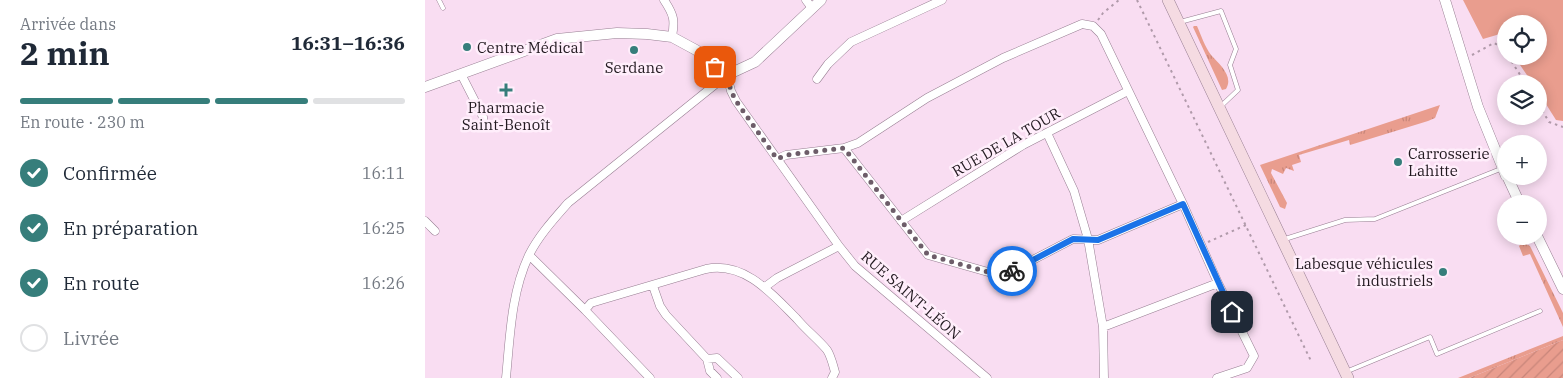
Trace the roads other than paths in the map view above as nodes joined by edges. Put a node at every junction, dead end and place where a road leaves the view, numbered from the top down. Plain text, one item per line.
1 (439, 0) edge
2 (664, 0) edge
3 (821, 0) edge
4 (921, 0) edge
5 (942, 0) edge
6 (1168, 0) edge
7 (1445, 0) edge
8 (809, 4) edge
9 (443, 8) dead end
10 (923, 8) junction
11 (1179, 22) junction
12 (672, 38) junction
13 (461, 74) junction
14 (727, 75) junction
15 (817, 79) dead end
16 (425, 87) edge
17 (1128, 91) junction
18 (1219, 108) junction
19 (484, 126) dead end
20 (1047, 133) junction
21 (844, 148) junction
22 (1497, 154) edge
23 (777, 159) junction
24 (1497, 176) edge
25 (1183, 204) junction
26 (425, 221) edge
27 (901, 221) junction
28 (435, 232) dead end
29 (1088, 239) junction
30 (1282, 240) junction
31 (1541, 245) edge
32 (839, 246) junction
33 (529, 255) junction
34 (1218, 283) junction
35 (653, 286) junction
36 (765, 287) junction
37 (1563, 289) edge
38 (585, 310) junction
39 (1540, 311) dead end
40 (1103, 327) junction
41 (707, 359) junction
42 (1346, 373) edge
43 (506, 378) edge
44 (650, 378) edge
45 (717, 378) edge
46 (738, 378) edge
47 (832, 378) edge
48 (987, 378) edge
49 (1104, 378) edge
50 (1217, 378) edge

1 - 9 lane
2 - 12 street
3 - 8 street
4 - 10 street
5 - 10 street
6 - 11 main road
7 - 22 street
8 - 14 street
10 - 15 street
11 - 18 main road
11 - 18 lane
12 - 13 street
12 - 14 street
13 - 16 street
13 - 19 street
14 - 23 street, RUE SAINT-LÉON
14 - 33 street
17 - 20 street, RUE DE LA TOUR
17 - 21 street
17 - 25 street
18 - 30 main road
20 - 27 street, RUE DE LA TOUR
20 - 29 street
21 - 23 street
21 - 27 street
23 - 32 street, RUE SAINT-LÉON
24 - 30 lane
25 - 29 street
25 - 34 street
26 - 28 street
27 - 29 street
29 - 40 street
30 - 42 main road
31 - 37 street
32 - 36 street
32 - 48 street, RUE SAINT-LÉON
33 - 38 street
33 - 43 street
34 - 40 street
34 - 50 street
35 - 36 street
35 - 38 street
35 - 41 street
36 - 47 street
38 - 44 street
39 - 42 lane
40 - 49 street
41 - 45 street
41 - 46 street

